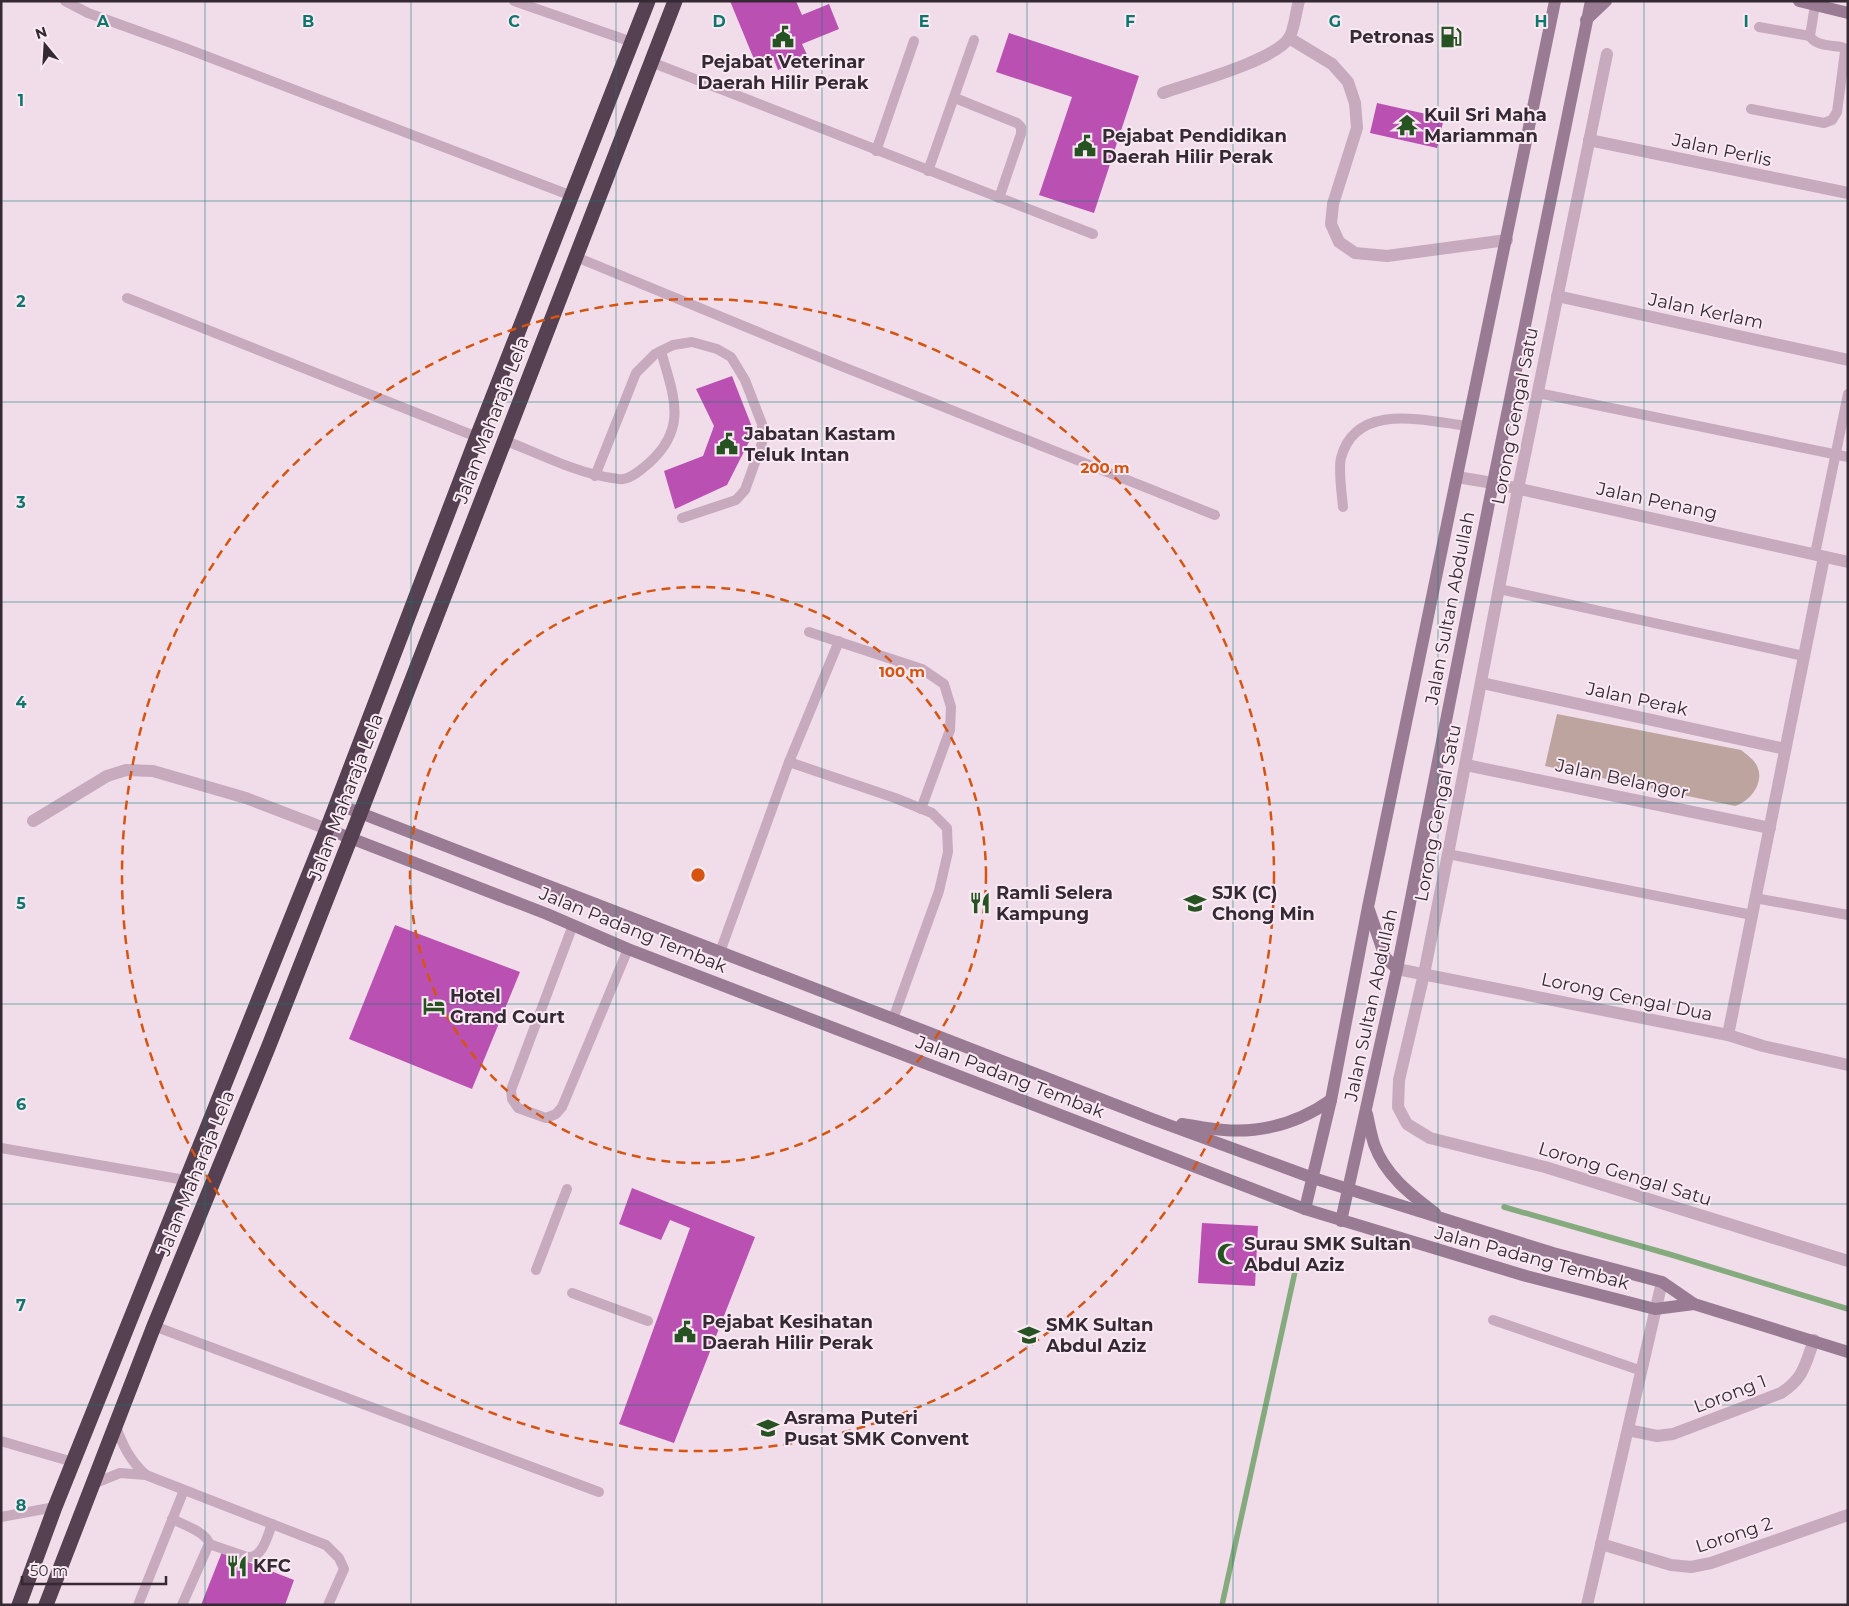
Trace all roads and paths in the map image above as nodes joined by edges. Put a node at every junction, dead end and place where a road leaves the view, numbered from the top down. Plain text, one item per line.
1 (65, 1) edge
2 (514, 1) edge
3 (648, 1) edge
4 (675, 1) edge
5 (1299, 1) edge
6 (1556, 1) edge
7 (1591, 1) edge
8 (1606, 1) edge
9 (1800, 1) edge
10 (1815, 5) junction
11 (1848, 12) edge
12 (1586, 20) junction
13 (1759, 27) dead end
14 (1810, 36) junction
15 (1289, 38) junction
16 (914, 40) dead end
17 (974, 40) dead end
18 (632, 42) junction
19 (1607, 54) dead end
20 (651, 62) junction
21 (1163, 93) dead end
22 (955, 98) junction
23 (1751, 109) dead end
24 (1590, 140) junction
25 (876, 151) junction
26 (928, 171) junction
27 (1848, 193) edge
28 (572, 196) junction
29 (999, 198) junction
30 (1093, 234) dead end
31 (1506, 240) junction
32 (576, 257) junction
33 (1557, 296) junction
34 (127, 298) dead end
35 (661, 351) junction
36 (1848, 360) edge
37 (1538, 393) junction
38 (1848, 394) edge
39 (1468, 426) junction
40 (477, 436) junction
41 (504, 440) junction
42 (1835, 454) junction
43 (1848, 456) edge
44 (595, 476) junction
45 (1457, 477) junction
46 (1493, 483) junction
47 (1518, 489) junction
48 (1343, 507) dead end
49 (1215, 515) dead end
50 (682, 518) dead end
51 (1819, 555) junction
52 (1848, 562) edge
53 (1499, 589) junction
54 (809, 632) dead end
55 (839, 641) junction
56 (1804, 656) junction
57 (1482, 683) junction
58 (1785, 749) junction
59 (789, 762) junction
60 (1466, 765) junction
61 (337, 804) junction
62 (921, 809) junction
63 (360, 812) junction
64 (33, 822) dead end
65 (1770, 828) junction
66 (327, 829) junction
67 (351, 837) junction
68 (1448, 854) junction
69 (1755, 898) junction
70 (1368, 907) junction
71 (1752, 915) junction
72 (1848, 915) edge
73 (573, 925) junction
74 (628, 949) junction
75 (720, 952) junction
76 (1397, 969) junction
77 (1424, 974) junction
78 (894, 1019) junction
79 (1728, 1035) junction
80 (1848, 1065) edge
81 (1331, 1100) junction
82 (1366, 1111) junction
83 (1155, 1120) junction
84 (1, 1148) edge
85 (1313, 1178) junction
86 (185, 1180) junction
87 (567, 1189) dead end
88 (1348, 1189) junction
89 (1305, 1209) junction
90 (1443, 1219) junction
91 (1341, 1221) junction
92 (1848, 1261) edge
93 (536, 1270) dead end
94 (1662, 1282) junction
95 (572, 1293) dead end
96 (1694, 1304) junction
97 (1655, 1309) junction
98 (1493, 1320) dead end
99 (648, 1321) dead end
100 (154, 1326) junction
101 (1814, 1340) junction
102 (1848, 1352) edge
103 (1642, 1371) junction
104 (115, 1424) junction
105 (1628, 1430) junction
106 (1, 1441) edge
107 (73, 1462) junction
108 (146, 1475) junction
109 (93, 1484) junction
110 (184, 1490) junction
111 (599, 1492) dead end
112 (55, 1507) junction
113 (1848, 1515) edge
114 (1, 1517) edge
115 (172, 1519) junction
116 (272, 1524) junction
117 (209, 1544) junction
118 (1601, 1544) junction
119 (19, 1605) edge
120 (46, 1605) edge
121 (138, 1605) edge
122 (182, 1605) edge
123 (328, 1605) edge
124 (1587, 1605) edge

1 - 28 lane
2 - 18 lane
3 - 18 highway, Jalan Maharaja Lela
4 - 20 highway, Jalan Maharaja Lela
5 - 15 street
6 - 31 main road, Jalan Sultan Abdullah
7 - 12 main road, Jalan Sultan Abdullah
8 - 12 main road
9 - 10 main road
10 - 11 main road
10 - 14 lane
12 - 46 main road, Jalan Sultan Abdullah
13 - 14 lane
14 - 23 lane
15 - 21 street
15 - 31 street
16 - 25 lane
17 - 22 lane
18 - 28 highway, Jalan Maharaja Lela
19 - 24 street, Lorong Gengal Satu
20 - 25 lane
20 - 32 highway, Jalan Maharaja Lela
22 - 26 lane
22 - 29 lane
24 - 27 street, Jalan Perlis
24 - 33 street, Lorong Gengal Satu
25 - 26 lane
26 - 29 lane
28 - 40 highway, Jalan Maharaja Lela
29 - 30 lane
31 - 39 main road, Jalan Sultan Abdullah
32 - 41 highway, Jalan Maharaja Lela
32 - 49 lane
33 - 36 street, Jalan Kerlam
33 - 37 street, Lorong Gengal Satu
34 - 40 lane
35 - 44 lane
35 - 44 lane
35 - 50 lane
37 - 42 lane
37 - 47 street, Lorong Gengal Satu
38 - 42 lane
39 - 45 main road, Jalan Sultan Abdullah
39 - 48 lane
40 - 61 highway, Jalan Maharaja Lela
41 - 44 lane
41 - 63 highway, Jalan Maharaja Lela
42 - 43 lane
42 - 51 lane
45 - 46 street, Jalan Penang
45 - 70 main road, Jalan Sultan Abdullah
46 - 47 street, Jalan Penang
46 - 76 main road, Jalan Sultan Abdullah
47 - 51 street, Jalan Penang
47 - 53 street, Lorong Gengal Satu
51 - 52 street, Jalan Penang
51 - 56 street
53 - 56 lane
53 - 57 street, Lorong Gengal Satu
54 - 55 lane
55 - 59 lane
55 - 62 lane
56 - 58 street
57 - 58 street, Jalan Perak
57 - 60 street, Lorong Gengal Satu
58 - 65 street
59 - 62 lane
59 - 75 lane
60 - 65 street, Jalan Belangor
60 - 68 street, Lorong Gengal Satu
61 - 63 main road, Jalan Padang Tembak
61 - 66 highway, Jalan Maharaja Lela
62 - 78 lane
63 - 67 highway, Jalan Maharaja Lela
63 - 75 main road, Jalan Padang Tembak
64 - 66 street
65 - 69 street
66 - 67 main road, Jalan Padang Tembak
66 - 86 highway, Jalan Maharaja Lela
67 - 73 main road, Jalan Padang Tembak
67 - 100 highway, Jalan Maharaja Lela
68 - 71 lane
68 - 77 street, Lorong Gengal Satu
69 - 71 street
69 - 72 lane
70 - 76 main road
70 - 81 main road, Jalan Sultan Abdullah
71 - 79 street
73 - 74 main road, Jalan Padang Tembak
73 - 74 lane
74 - 89 main road, Jalan Padang Tembak
75 - 78 main road, Jalan Padang Tembak
76 - 77 street, Lorong Cengal Dua
76 - 82 main road, Jalan Sultan Abdullah
77 - 79 street, Lorong Cengal Dua
77 - 92 street, Lorong Gengal Satu
78 - 83 main road, Jalan Padang Tembak
79 - 80 street, Lorong Cengal Dua
81 - 83 main road
81 - 85 main road, Jalan Sultan Abdullah
82 - 88 main road, Jalan Sultan Abdullah
82 - 90 main road
83 - 85 main road, Jalan Padang Tembak
84 - 86 lane
85 - 88 main road, Jalan Padang Tembak
85 - 89 main road, Jalan Sultan Abdullah
86 - 107 highway, Jalan Maharaja Lela
87 - 93 lane
88 - 90 main road, Jalan Padang Tembak
88 - 91 main road, Jalan Sultan Abdullah
89 - 91 main road, Jalan Padang Tembak
90 - 94 main road, Jalan Padang Tembak
91 - 97 main road, Jalan Padang Tembak
94 - 96 main road, Jalan Padang Tembak
94 - 97 street
95 - 99 lane
96 - 97 main road, Jalan Padang Tembak
96 - 101 main road, Jalan Padang Tembak
97 - 103 street
98 - 103 lane
100 - 104 highway, Jalan Maharaja Lela
100 - 111 lane
101 - 102 main road, Jalan Padang Tembak
101 - 105 street, Lorong 1
103 - 105 street
104 - 108 lane
104 - 109 highway, Jalan Maharaja Lela
105 - 118 street
106 - 107 lane
107 - 112 highway, Jalan Maharaja Lela
108 - 109 lane
108 - 110 lane
109 - 120 highway, Jalan Maharaja Lela
110 - 115 lane
110 - 116 lane
112 - 114 lane
112 - 119 highway, Jalan Maharaja Lela
113 - 118 street, Lorong 2
115 - 117 lane
115 - 121 lane
116 - 117 lane
116 - 123 lane
117 - 122 lane
118 - 124 street

